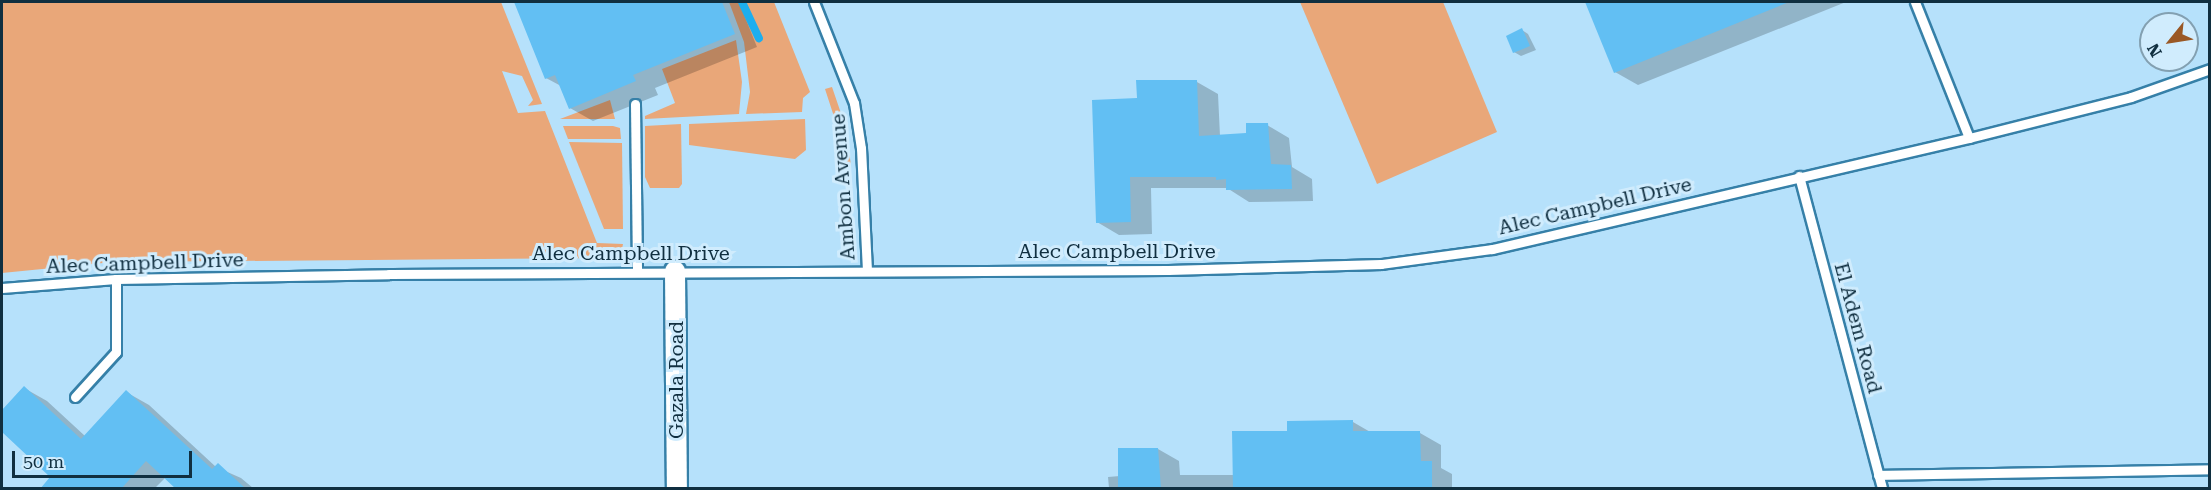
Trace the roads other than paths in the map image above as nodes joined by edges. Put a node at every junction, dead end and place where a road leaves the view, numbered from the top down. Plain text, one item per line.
1 (814, 2) edge
2 (1915, 2) edge
3 (2210, 69) edge
4 (635, 104) dead end
5 (1969, 138) junction
6 (1799, 176) junction
7 (867, 269) junction
8 (636, 271) junction
9 (675, 271) junction
10 (116, 279) junction
11 (2, 288) edge
12 (75, 397) dead end
13 (2210, 469) edge
14 (1878, 475) junction
15 (677, 489) edge
16 (1882, 489) edge

1 - 7 lane, Ambon Avenue
2 - 5 lane
3 - 5 lane, Alec Campbell Drive
4 - 8 lane
5 - 6 lane, Alec Campbell Drive
6 - 7 lane, Alec Campbell Drive
6 - 14 lane, El Adem Road
7 - 9 lane, Alec Campbell Drive
8 - 9 lane, Alec Campbell Drive
8 - 10 lane, Alec Campbell Drive
9 - 15 street, Gazala Road
10 - 11 lane, Alec Campbell Drive
10 - 12 lane
13 - 14 lane
14 - 16 lane, El Adem Road

